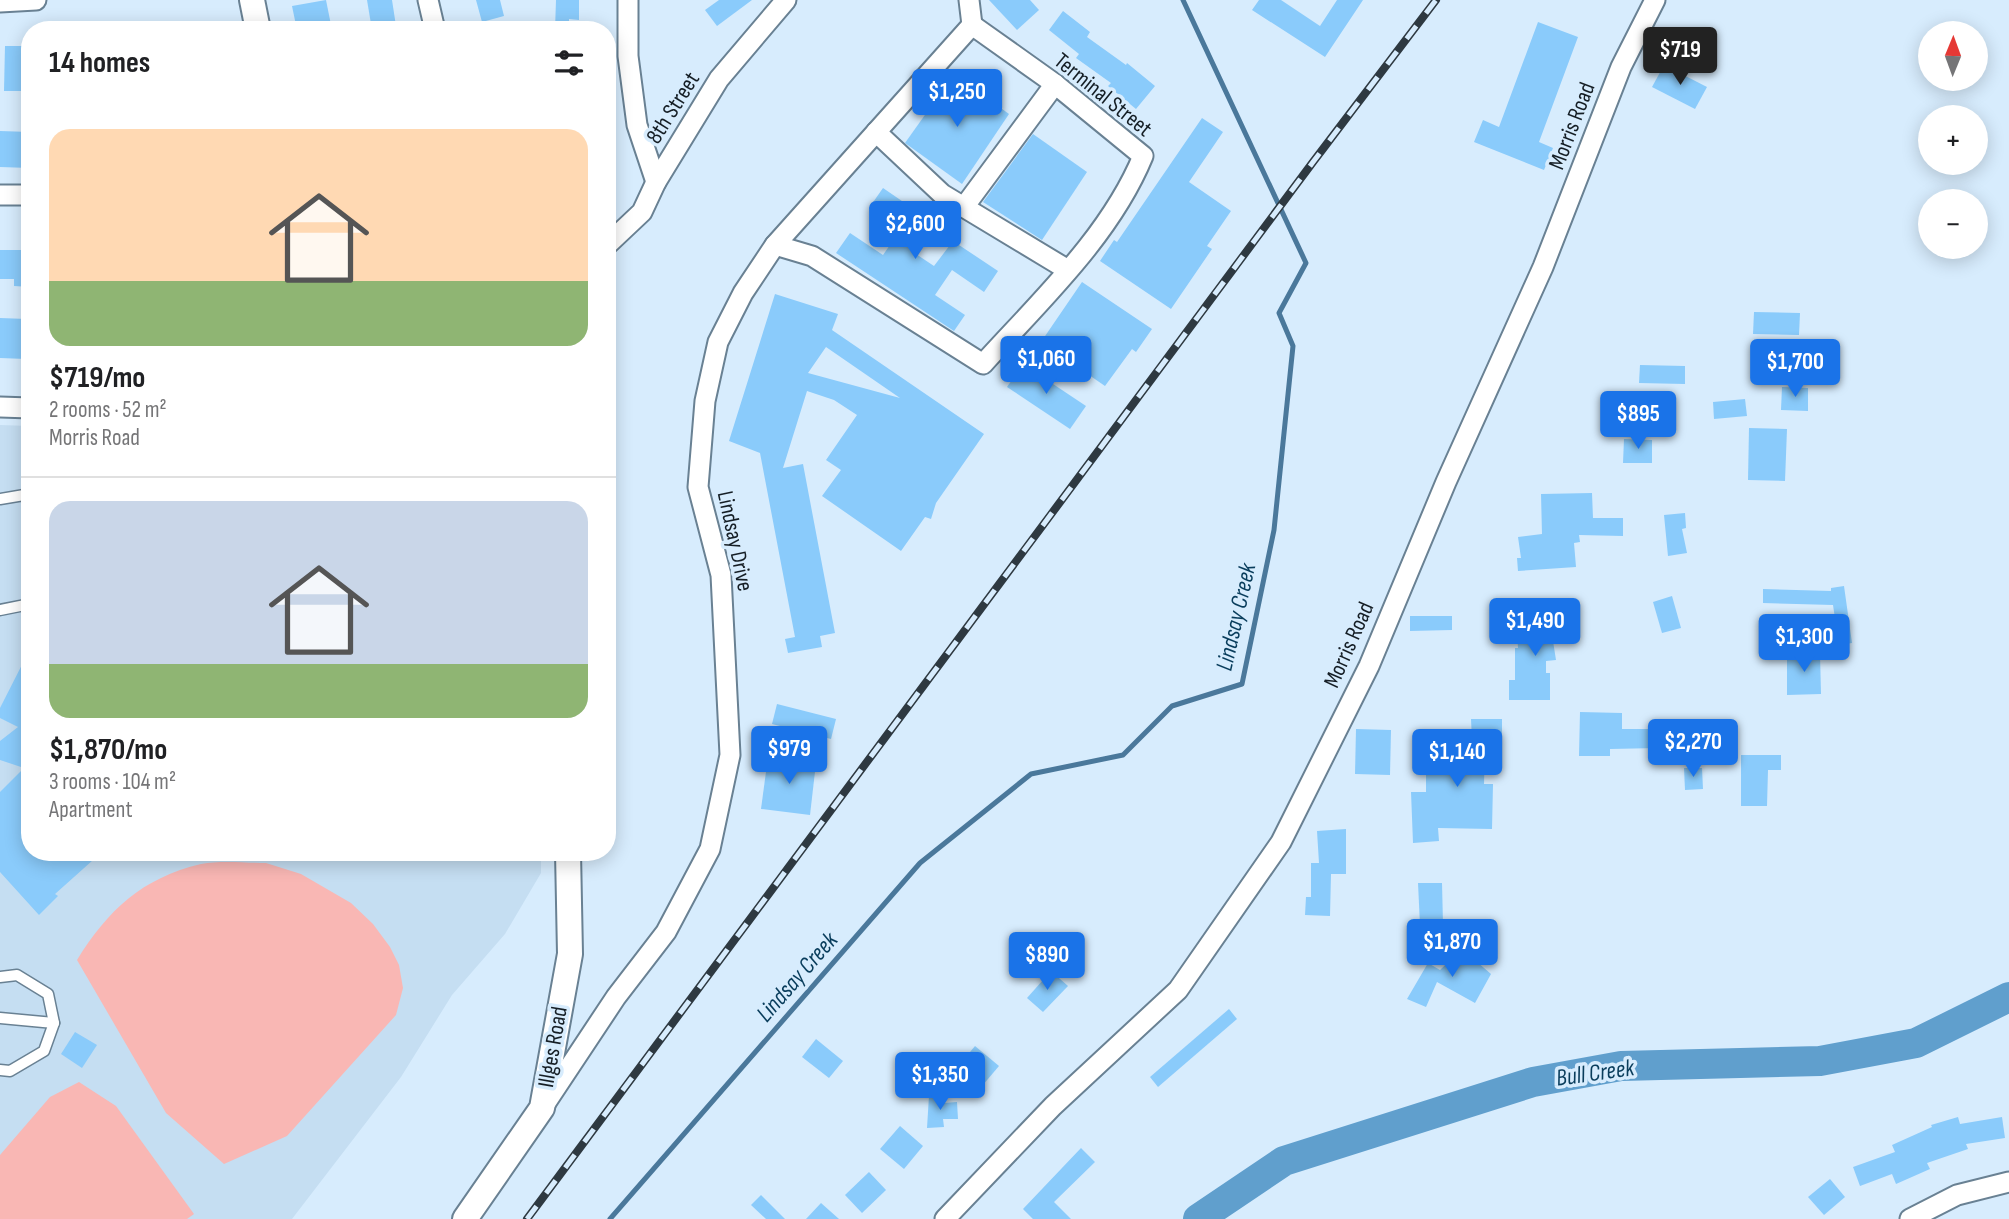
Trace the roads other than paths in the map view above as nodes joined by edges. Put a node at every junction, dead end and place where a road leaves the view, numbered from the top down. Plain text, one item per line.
1 (36, 0) edge
2 (252, 0) edge
3 (428, 0) edge
4 (628, 0) edge
5 (786, 0) edge
6 (969, 0) edge
7 (1655, 0) edge
8 (0, 2) edge
9 (256, 21) edge
10 (433, 21) edge
11 (972, 25) junction
12 (1055, 84) junction
13 (876, 132) junction
14 (656, 182) junction
15 (0, 195) edge
16 (21, 195) edge
17 (964, 207) junction
18 (616, 237) edge
19 (775, 245) junction
20 (1068, 270) junction
21 (0, 407) edge
22 (21, 408) edge
23 (21, 496) edge
24 (0, 499) edge
25 (21, 606) edge
26 (0, 610) edge
27 (568, 861) edge
28 (0, 977) edge
29 (0, 1018) edge
30 (54, 1023) junction
31 (0, 1070) edge
32 (542, 1108) junction
33 (2009, 1182) edge
34 (465, 1219) edge
35 (945, 1219) edge
36 (1910, 1219) edge

1 - 8 street
2 - 9 street
3 - 10 street
4 - 14 street
5 - 14 street, 8th Street
6 - 11 street
7 - 35 street, Morris Road
11 - 12 street, Terminal Street
11 - 13 street, Lindsay Drive
12 - 17 street
12 - 20 street, Terminal Street
13 - 17 street
13 - 19 street, Lindsay Drive
14 - 18 street, 8th Street
15 - 16 street
17 - 20 street
19 - 20 street
19 - 32 street, Lindsay Drive
21 - 22 street
23 - 24 lane
25 - 26 lane
27 - 32 street, Illges Road
28 - 30 lane
29 - 30 lane
30 - 31 lane
32 - 34 street, Illges Road
33 - 36 street

